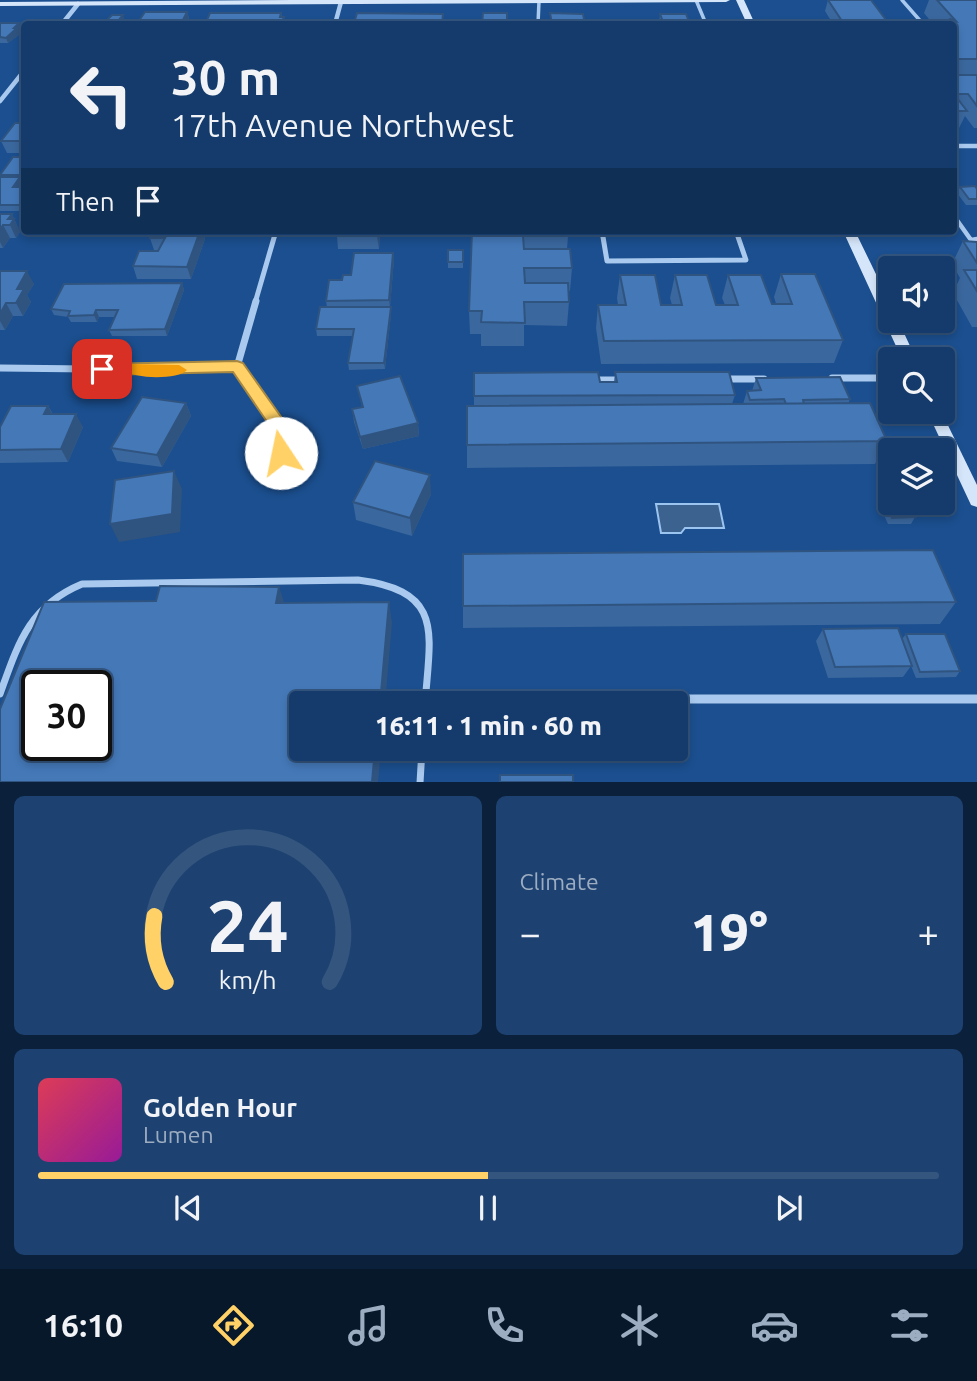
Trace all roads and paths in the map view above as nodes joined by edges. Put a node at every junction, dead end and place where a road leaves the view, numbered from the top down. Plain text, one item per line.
1 (696, 0) edge
2 (702, 0) edge
3 (726, 0) edge
4 (740, 0) edge
5 (902, 0) edge
6 (539, 1) edge
7 (218, 2) edge
8 (341, 2) junction
9 (0, 4) edge
10 (78, 4) junction
11 (64, 21) edge
12 (336, 21) edge
13 (538, 21) edge
14 (706, 21) edge
15 (750, 21) edge
16 (920, 21) edge
17 (21, 75) edge
18 (0, 101) edge
19 (957, 146) edge
20 (977, 146) edge
21 (957, 220) edge
22 (275, 235) edge
23 (603, 235) edge
24 (737, 235) edge
25 (851, 235) edge
26 (977, 239) edge
27 (878, 292) edge
28 (237, 367) junction
29 (0, 368) edge
30 (878, 378) edge
31 (719, 379) edge
32 (774, 379) edge
33 (816, 379) edge
34 (581, 380) edge
35 (636, 380) edge
36 (940, 424) edge
37 (281, 478) dead end
38 (976, 497) edge
39 (426, 691) edge
40 (0, 694) edge
41 (688, 699) edge
42 (977, 699) edge
43 (421, 761) edge
44 (420, 782) edge

1 - 2 street
1 - 6 street
1 - 14 lane
2 - 3 street
4 - 15 street
5 - 16 lane
6 - 8 street
6 - 13 lane
7 - 8 street
7 - 10 street
8 - 12 street
9 - 10 street
10 - 11 street
17 - 18 street
19 - 20 lane
21 - 26 lane
22 - 28 street
23 - 24 street
25 - 27 street
28 - 29 street
28 - 37 street
30 - 33 street
31 - 32 street
34 - 35 street
36 - 38 street
39 - 40 lane
41 - 42 street
43 - 44 lane

